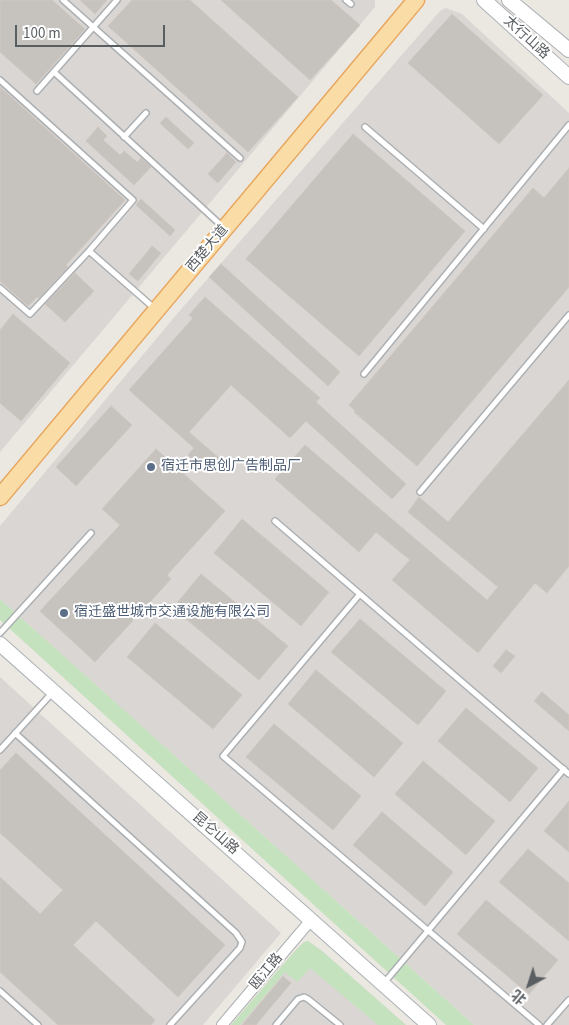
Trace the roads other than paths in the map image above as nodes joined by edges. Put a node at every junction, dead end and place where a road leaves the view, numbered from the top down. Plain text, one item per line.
1 (63, 0) edge
2 (117, 0) edge
3 (346, 0) edge
4 (416, 0) edge
5 (484, 0) edge
6 (509, 0) edge
7 (350, 4) dead end
8 (93, 27) junction
9 (569, 50) edge
10 (54, 72) junction
11 (569, 77) edge
12 (0, 80) edge
13 (37, 91) dead end
14 (146, 113) dead end
15 (569, 125) edge
16 (365, 127) dead end
17 (124, 137) junction
18 (240, 158) dead end
19 (225, 229) junction
20 (484, 229) junction
21 (89, 252) junction
22 (0, 288) edge
23 (156, 310) junction
24 (569, 315) edge
25 (364, 374) dead end
26 (420, 492) dead end
27 (0, 497) edge
28 (275, 521) dead end
29 (90, 533) dead end
30 (360, 594) junction
31 (0, 633) edge
32 (0, 644) edge
33 (53, 691) junction
34 (15, 733) junction
35 (0, 750) edge
36 (564, 769) junction
37 (569, 774) edge
38 (312, 920) junction
39 (428, 931) junction
40 (383, 984) junction
41 (0, 991) edge
42 (569, 1000) edge
43 (38, 1025) edge
44 (170, 1025) edge
45 (222, 1025) edge
46 (276, 1025) edge
47 (340, 1025) edge
48 (429, 1025) edge
49 (539, 1025) edge
50 (547, 1025) edge

1 - 8 lane
2 - 8 lane
3 - 7 lane
4 - 19 main road, 西楚大道
5 - 11 street, 太行山路
6 - 9 street, 太行山路
8 - 10 lane
8 - 18 lane
10 - 13 lane
10 - 17 lane
12 - 21 lane
14 - 17 lane
15 - 20 lane
16 - 20 lane
17 - 19 lane
19 - 23 main road, 西楚大道
20 - 25 lane
21 - 22 lane
21 - 23 lane
23 - 27 main road, 西楚大道
24 - 26 lane
28 - 30 lane
29 - 31 lane
30 - 36 lane
30 - 39 lane
32 - 33 street, 昆仑山路
33 - 34 lane
33 - 38 street, 昆仑山路
34 - 35 lane
34 - 44 lane
36 - 37 lane
36 - 39 lane
38 - 40 street, 昆仑山路
38 - 45 street, 瓯江路
39 - 40 lane
39 - 49 lane
40 - 48 street, 昆仑山路
41 - 43 lane
42 - 50 lane
46 - 47 lane

